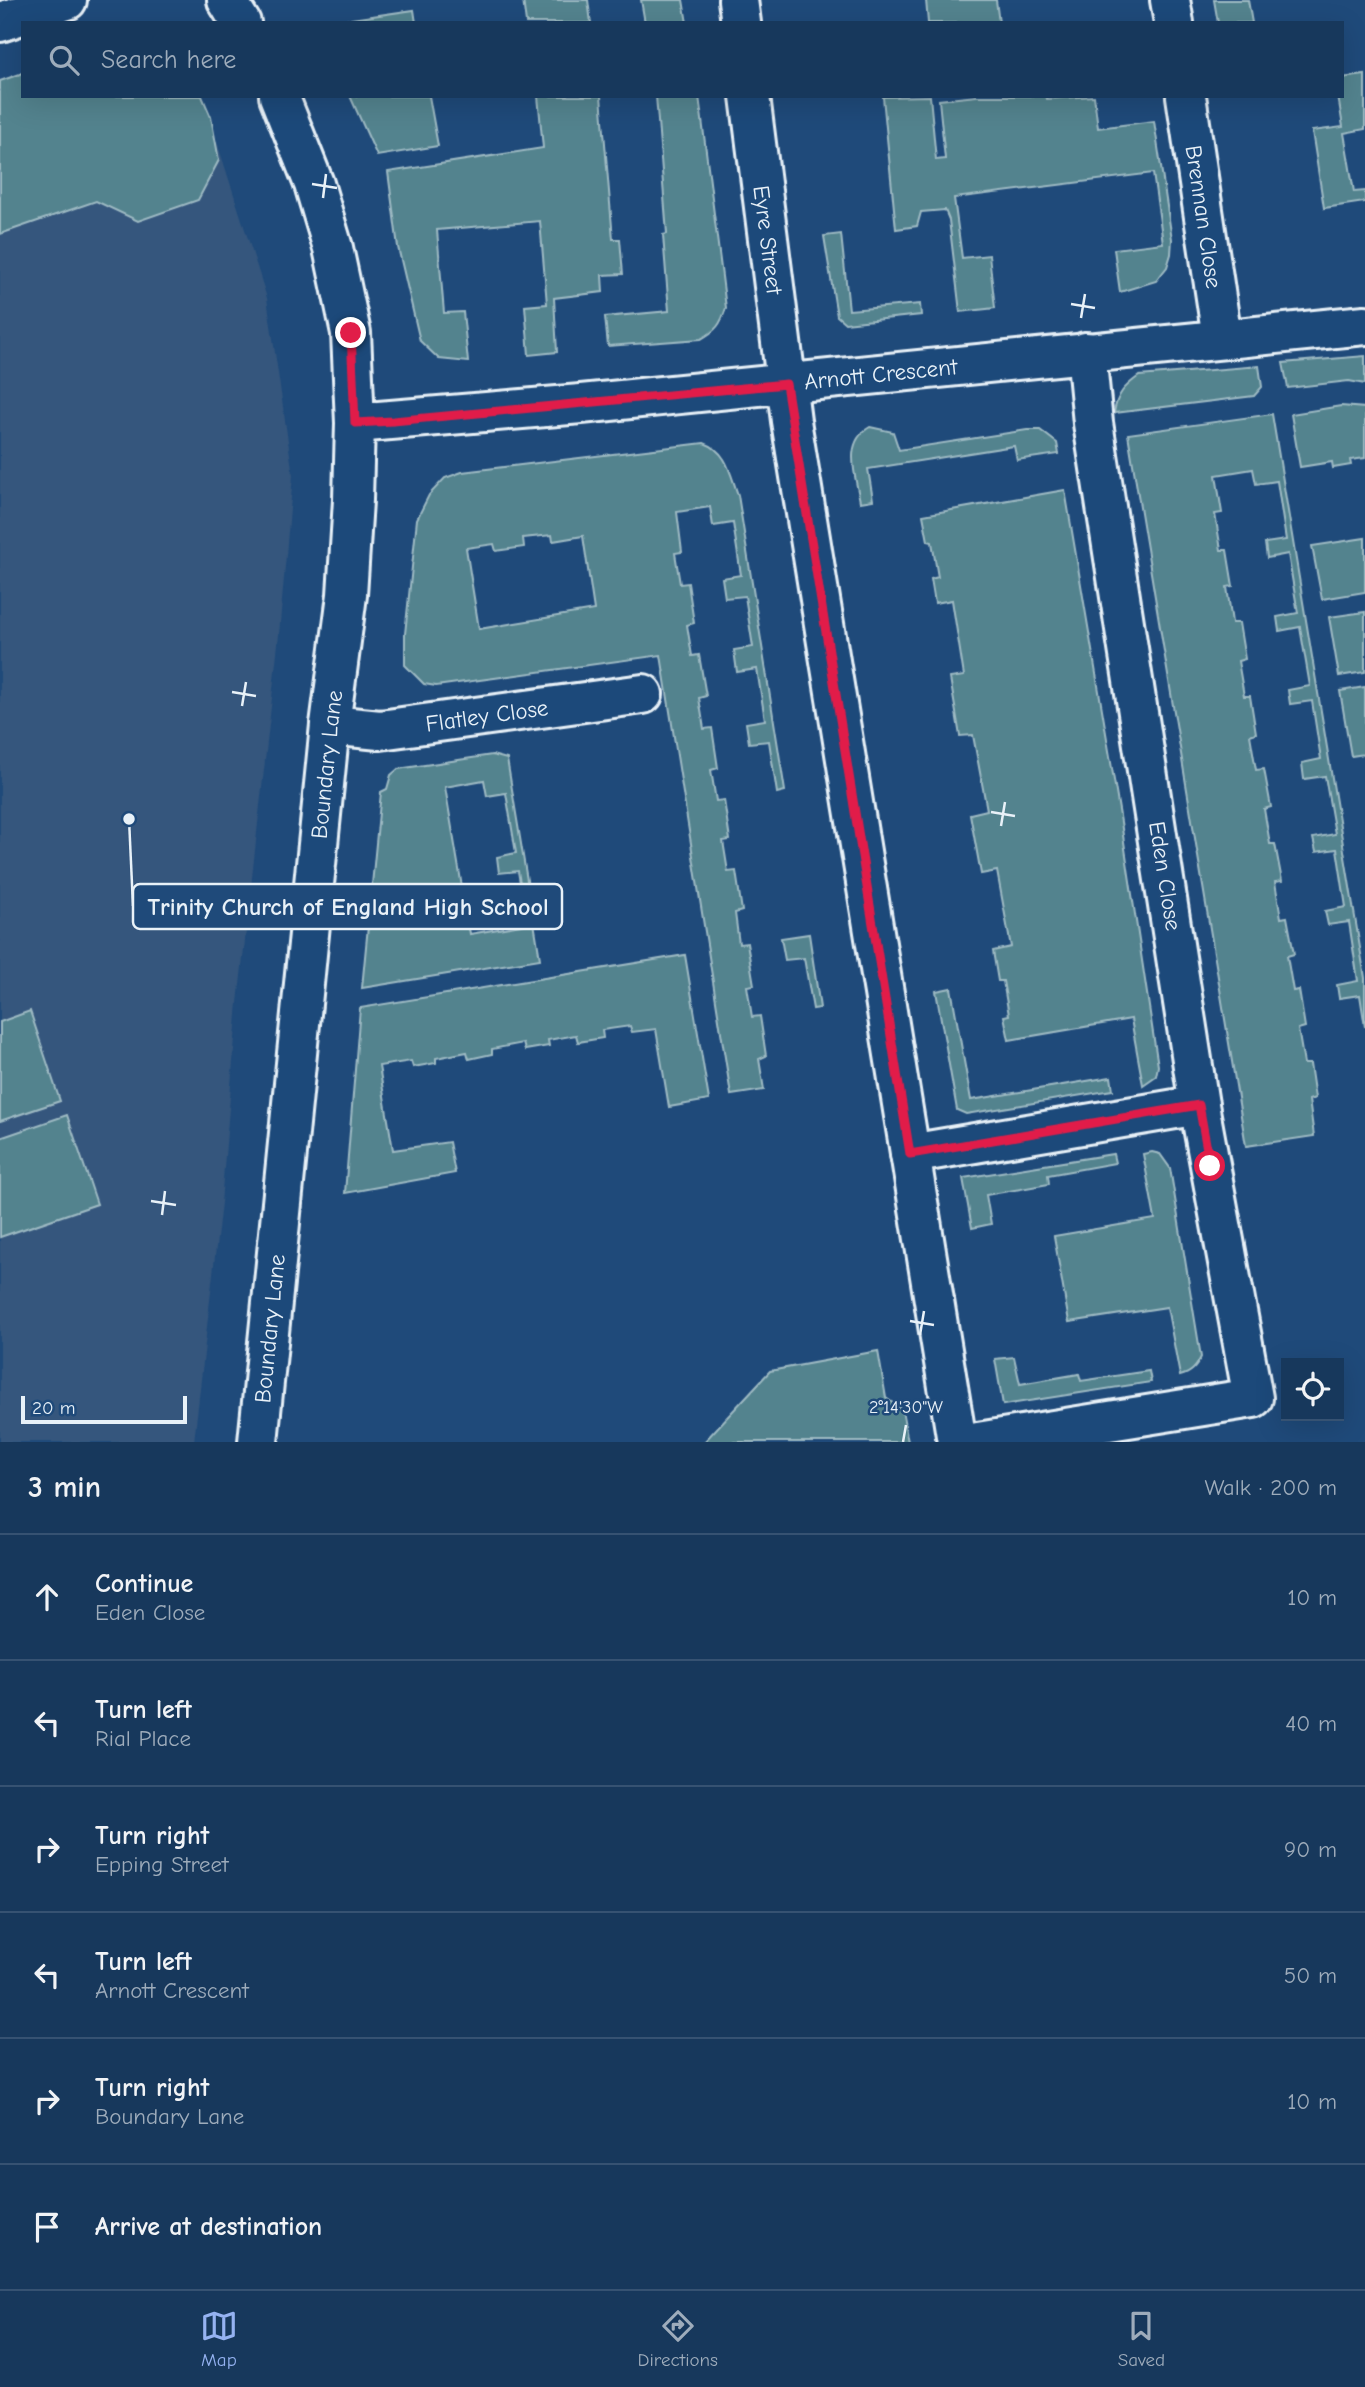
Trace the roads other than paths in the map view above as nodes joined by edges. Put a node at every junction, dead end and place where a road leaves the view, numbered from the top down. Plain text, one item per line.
1 (66, 0) edge
2 (228, 0) edge
3 (738, 0) edge
4 (1170, 0) edge
5 (241, 21) edge
6 (741, 21) edge
7 (1174, 21) edge
8 (0, 22) edge
9 (280, 98) edge
10 (750, 98) edge
11 (1185, 98) edge
12 (1365, 325) edge
13 (1222, 338) junction
14 (1086, 352) junction
15 (786, 384) junction
16 (355, 423) junction
17 (643, 694) dead end
18 (330, 725) junction
19 (1199, 1105) junction
20 (910, 1154) junction
21 (258, 1442) edge
22 (957, 1442) edge
23 (978, 1442) edge

1 - 8 street
2 - 5 street
3 - 6 street
4 - 7 street
9 - 16 street, Boundary Lane
10 - 15 street, Eyre Street
11 - 13 street, Brennan Close
12 - 13 street, Arnott Crescent
13 - 14 street, Arnott Crescent
14 - 15 street, Arnott Crescent
14 - 19 street, Eden Close
15 - 16 street, Arnott Crescent
15 - 20 street, Eyre Street
16 - 18 street, Boundary Lane
17 - 18 street, Flatley Close
18 - 21 street, Boundary Lane
19 - 20 street
19 - 23 street, Eden Close
20 - 22 street, Eyre Street

